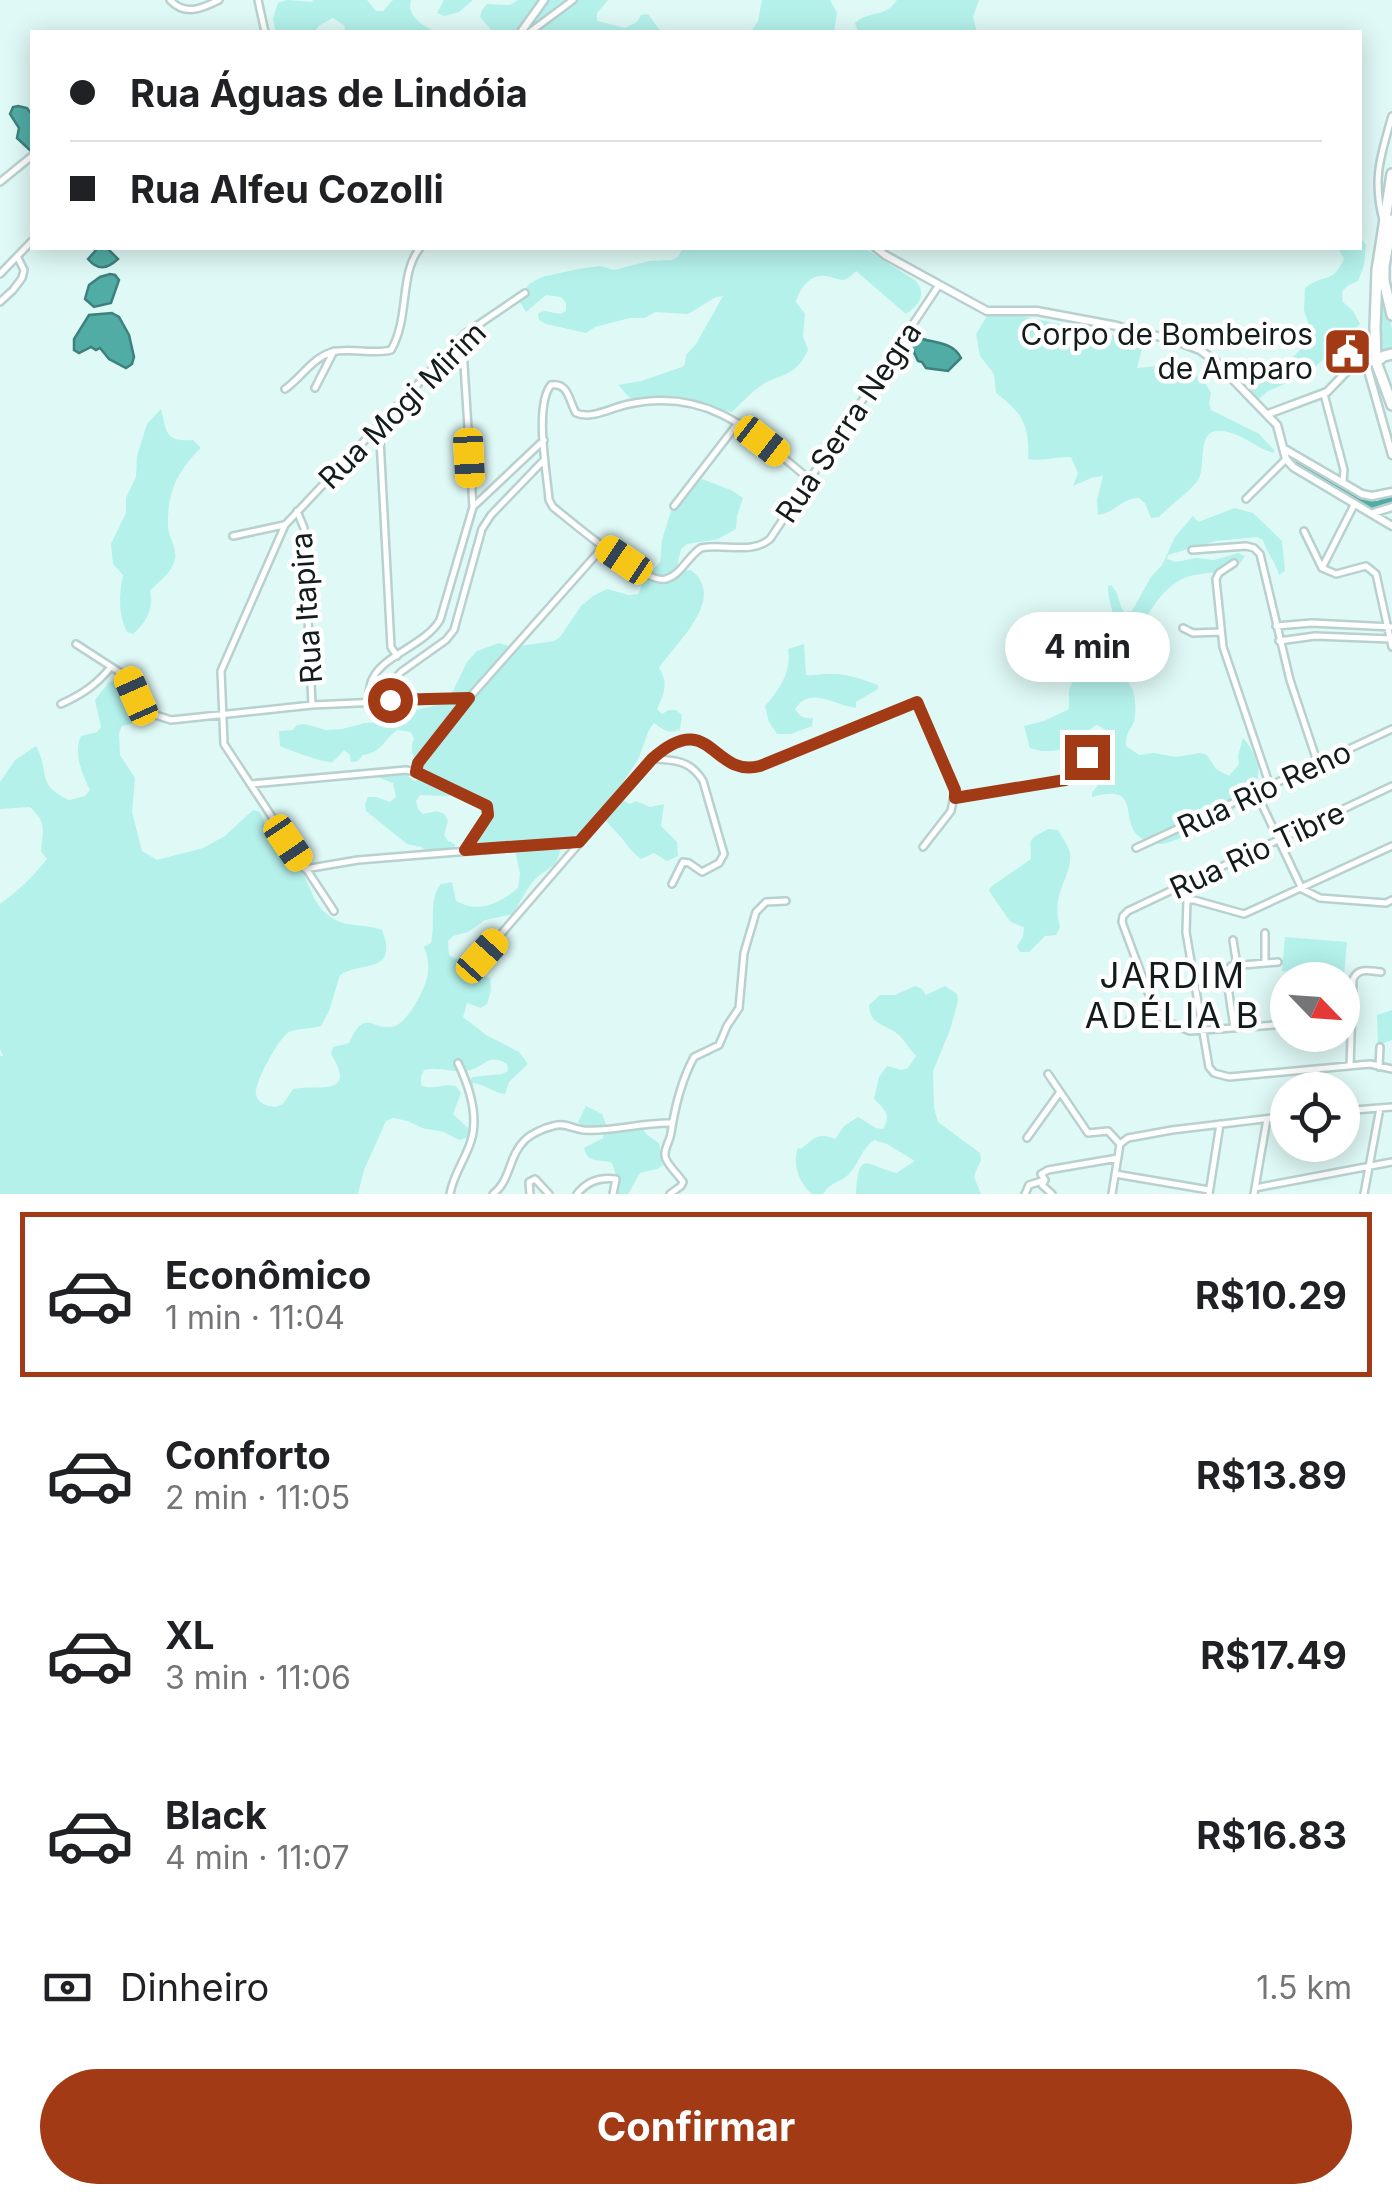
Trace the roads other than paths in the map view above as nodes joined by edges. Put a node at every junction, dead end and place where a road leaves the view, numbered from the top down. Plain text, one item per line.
1 (170, 0) edge
2 (219, 0) edge
3 (258, 0) edge
4 (544, 0) edge
5 (574, 0) edge
6 (265, 30) edge
7 (522, 30) edge
8 (533, 30) edge
9 (1392, 116) edge
10 (30, 158) edge
11 (1392, 174) edge
12 (0, 182) edge
13 (1388, 222) edge
14 (30, 244) edge
15 (419, 250) edge
16 (879, 250) edge
17 (18, 258) junction
18 (0, 274) edge
19 (939, 285) junction
20 (525, 293) dead end
21 (0, 302) edge
22 (1392, 315) edge
23 (458, 340) junction
24 (334, 352) junction
25 (1392, 354) edge
26 (1371, 362) junction
27 (1380, 375) junction
28 (1392, 378) edge
29 (316, 388) dead end
30 (285, 389) dead end
31 (1324, 394) junction
32 (1392, 405) edge
33 (1268, 414) junction
34 (738, 422) junction
35 (376, 428) junction
36 (544, 440) junction
37 (1286, 454) junction
38 (1392, 455) edge
39 (546, 459) junction
40 (810, 480) junction
41 (1344, 481) junction
42 (1392, 492) edge
43 (1246, 499) dead end
44 (1354, 505) junction
45 (674, 506) dead end
46 (473, 507) junction
47 (1392, 507) edge
48 (297, 512) junction
49 (1372, 514) junction
50 (285, 524) junction
51 (1392, 526) edge
52 (1304, 530) dead end
53 (234, 536) dead end
54 (603, 547) junction
55 (1192, 550) dead end
56 (1234, 563) dead end
57 (1322, 568) junction
58 (1276, 626) junction
59 (1390, 627) edge
60 (1183, 628) dead end
61 (1221, 632) junction
62 (1391, 639) edge
63 (1279, 641) junction
64 (76, 644) dead end
65 (1392, 648) edge
66 (397, 656) junction
67 (111, 667) junction
68 (469, 698) junction
69 (390, 700) junction
70 (368, 702) junction
71 (62, 704) dead end
72 (312, 705) junction
73 (222, 715) junction
74 (1392, 729) edge
75 (1087, 757) dead end
76 (652, 759) junction
77 (1318, 764) junction
78 (416, 772) junction
79 (249, 784) junction
80 (1270, 786) junction
81 (1392, 786) edge
82 (1256, 792) junction
83 (955, 798) junction
84 (1279, 840) junction
85 (579, 842) junction
86 (1392, 846) edge
87 (923, 848) dead end
88 (1136, 848) dead end
89 (465, 850) junction
90 (306, 868) junction
91 (672, 884) dead end
92 (1180, 886) junction
93 (1302, 889) junction
94 (1188, 900) junction
95 (1392, 900) edge
96 (786, 901) dead end
97 (334, 911) dead end
98 (1265, 933) dead end
99 (1233, 940) dead end
100 (482, 956) dead end
101 (1264, 963) junction
102 (1270, 963) edge
103 (1237, 966) junction
104 (1360, 971) edge
105 (1381, 972) dead end
106 (1156, 1011) junction
107 (1130, 1020) dead end
108 (1270, 1025) edge
109 (1234, 1028) junction
110 (1204, 1030) junction
111 (1380, 1047) dead end
112 (1349, 1052) edge
113 (458, 1063) dead end
114 (1350, 1066) junction
115 (1379, 1066) junction
116 (1317, 1068) junction
117 (1392, 1069) edge
118 (1317, 1072) edge
119 (1048, 1074) dead end
120 (1060, 1092) junction
121 (1392, 1107) edge
122 (1380, 1108) junction
123 (1360, 1110) edge
124 (1266, 1118) junction
125 (1270, 1118) edge
126 (672, 1123) junction
127 (1220, 1124) junction
128 (1034, 1128) junction
129 (1026, 1138) dead end
130 (1042, 1138) dead end
131 (1120, 1144) junction
132 (1118, 1158) junction
133 (1392, 1162) edge
134 (1369, 1167) junction
135 (1116, 1174) junction
136 (1045, 1180) junction
137 (1209, 1192) edge
138 (1255, 1192) edge
139 (450, 1194) edge
140 (493, 1194) edge
141 (530, 1194) edge
142 (549, 1194) edge
143 (577, 1194) edge
144 (613, 1194) edge
145 (670, 1194) edge
146 (1025, 1194) edge
147 (1052, 1194) edge
148 (1112, 1194) edge
149 (1364, 1194) edge

1 - 2 street
3 - 6 street
4 - 7 street
5 - 8 street
9 - 13 street
10 - 12 street
11 - 13 main road
13 - 22 main road
13 - 26 main road
14 - 17 street
15 - 24 street
16 - 19 street
17 - 18 street
17 - 21 street
19 - 33 street
19 - 40 street, Rua Serra Negra
20 - 23 street, Rua Mogi Mirim
23 - 35 street, Rua Mogi Mirim
23 - 46 street
24 - 29 street
24 - 30 street
25 - 26 main road
26 - 27 main road
26 - 31 street
26 - 38 street
27 - 28 main road
27 - 32 main road
31 - 33 street
31 - 41 street
33 - 37 street
34 - 36 street, Rua Serra Negra
34 - 40 street
34 - 45 street
35 - 48 street, Rua Mogi Mirim
35 - 66 street
36 - 39 street, Rua Serra Negra
36 - 46 street
37 - 41 street
37 - 43 street
37 - 44 street
39 - 54 street, Rua Serra Negra
39 - 69 street
40 - 54 street, Rua Serra Negra
41 - 42 street
44 - 49 street
44 - 57 street
46 - 66 street
47 - 49 street
48 - 50 street, Rua Mogi Mirim
48 - 72 street, Rua Itapira
49 - 51 street
50 - 53 street
50 - 73 street, Rua Mogi Mirim
52 - 57 street
54 - 68 street
55 - 58 street
56 - 61 street
57 - 59 street
58 - 59 street
58 - 63 street
59 - 62 street
60 - 61 street
61 - 80 street
62 - 63 street
62 - 65 street
63 - 77 street
64 - 67 street
66 - 70 street
67 - 71 street
67 - 73 street
68 - 69 street
68 - 78 street
69 - 70 street
70 - 72 street
72 - 73 street
73 - 79 street, Rua Mogi Mirim
74 - 77 street, Rua Rio Reno
75 - 83 street
76 - 83 street
76 - 85 street
76 - 91 street
77 - 80 street, Rua Rio Reno
78 - 79 street
78 - 89 street
79 - 90 street, Rua Mogi Mirim
80 - 82 street, Rua Rio Reno
81 - 84 street, Rua Rio Tibre
82 - 84 street
82 - 88 street, Rua Rio Reno
83 - 87 street
84 - 92 street, Rua Rio Tibre
84 - 93 street
85 - 89 street
85 - 100 street
86 - 93 street
89 - 90 street
90 - 97 street, Rua Mogi Mirim
92 - 94 street
92 - 106 street, Rua Rio Tibre
93 - 94 street
93 - 95 street
94 - 110 street
96 - 126 street
98 - 101 street
99 - 103 street
101 - 102 street
101 - 103 street
103 - 109 street
104 - 105 street
106 - 107 street
106 - 110 street
108 - 109 street
109 - 110 street
110 - 116 street
111 - 115 street
112 - 114 street
113 - 139 street
114 - 115 street
114 - 116 street
115 - 117 street
116 - 118 street
119 - 120 street
120 - 128 street
120 - 131 street
121 - 122 street
122 - 123 street
122 - 134 street
124 - 125 street
124 - 127 street
124 - 138 street
126 - 140 street
126 - 145 street
127 - 131 street
127 - 137 street
128 - 129 street
128 - 130 street
131 - 132 street
132 - 135 street
132 - 136 street
133 - 134 street
134 - 138 street
134 - 149 street
135 - 137 street
135 - 148 street
136 - 146 street
136 - 147 street
141 - 142 street
143 - 144 street

